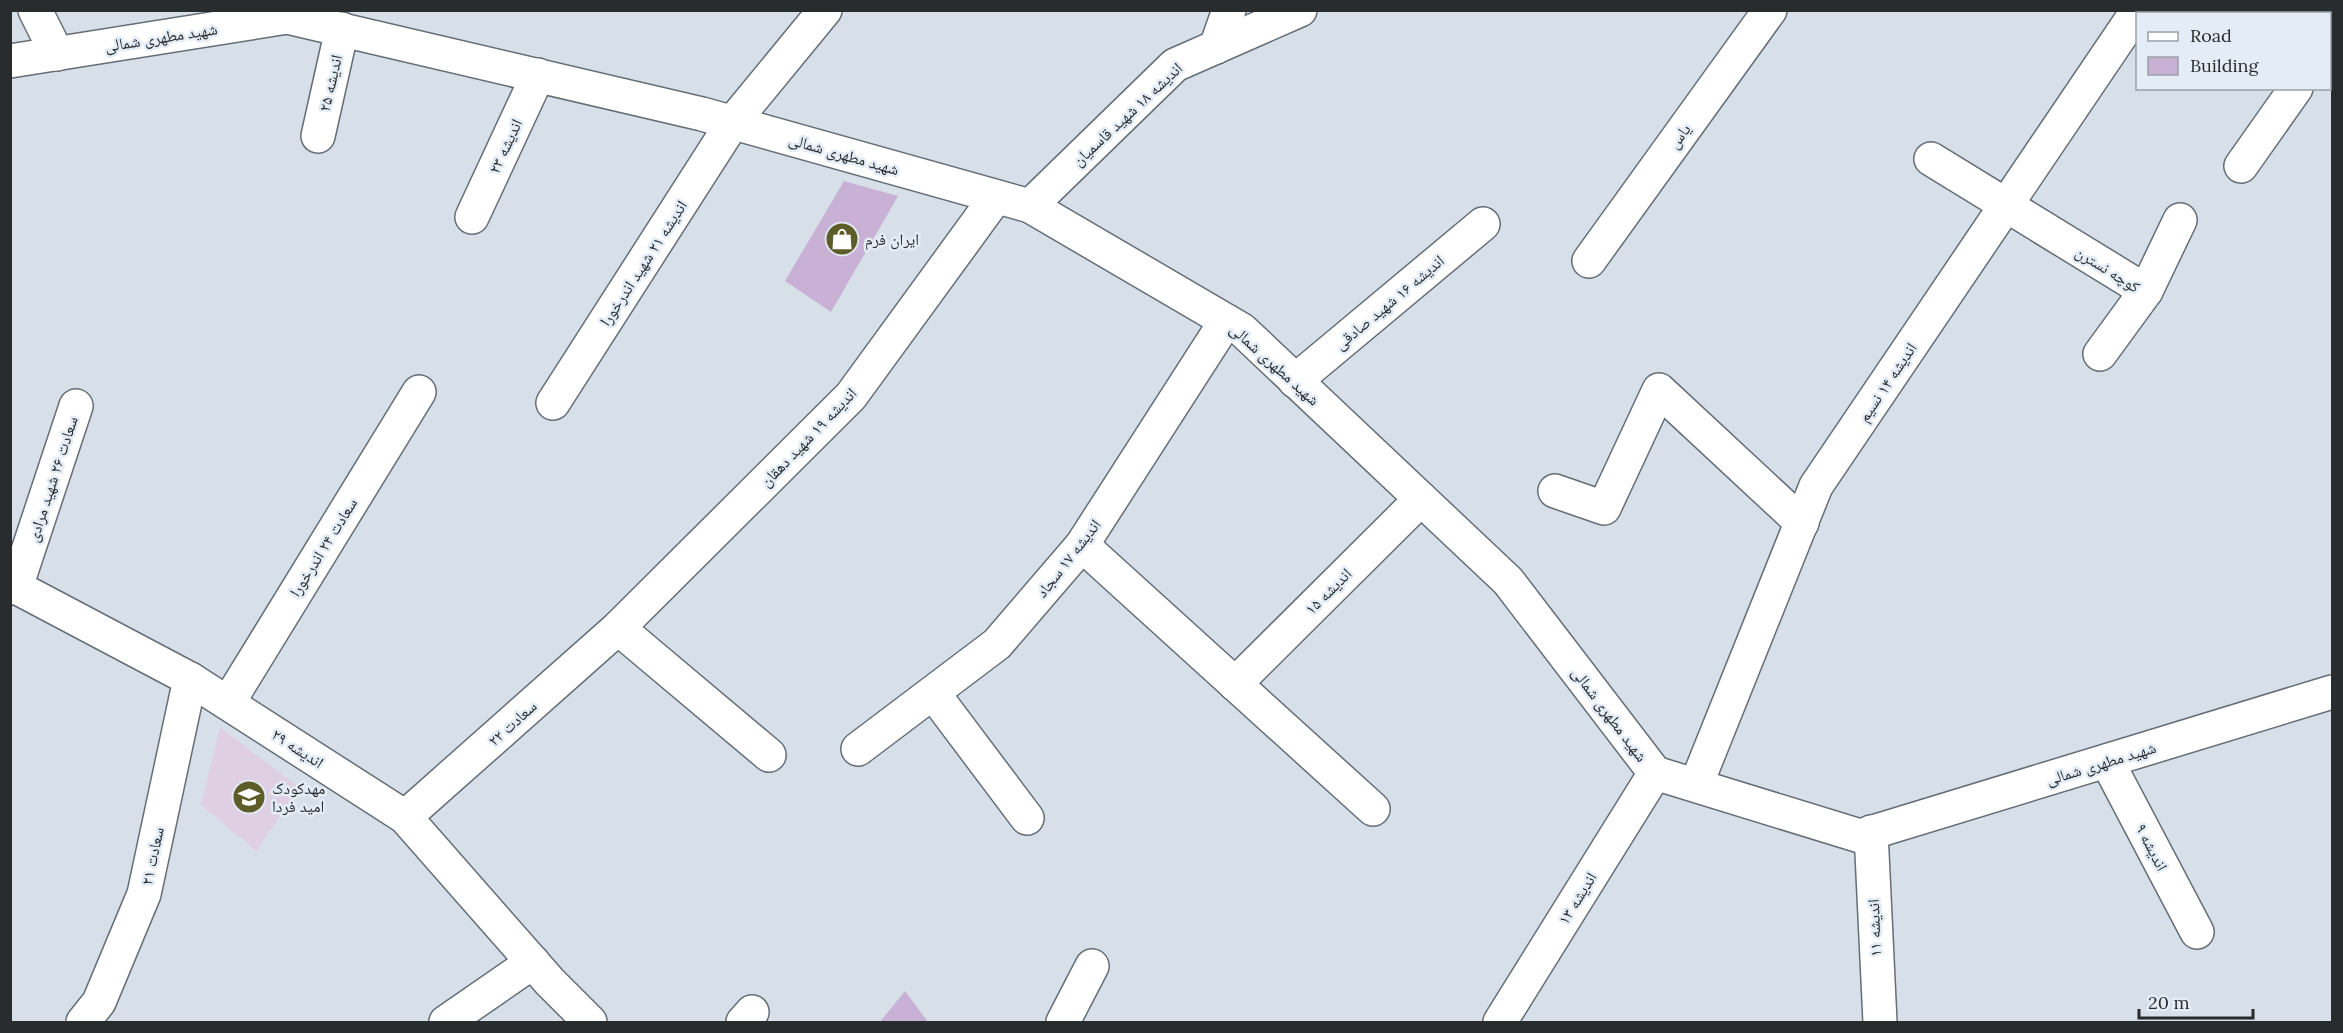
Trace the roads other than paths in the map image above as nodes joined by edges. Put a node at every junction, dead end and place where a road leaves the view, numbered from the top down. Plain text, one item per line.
1 (35, 10) edge
2 (825, 10) edge
3 (1229, 10) edge
4 (1300, 10) edge
5 (1770, 10) edge
6 (2136, 13) edge
7 (289, 14) edge
8 (342, 30) junction
9 (1216, 47) junction
10 (57, 54) junction
11 (10, 61) edge
12 (537, 75) junction
13 (2295, 90) edge
14 (733, 122) junction
15 (318, 136) dead end
16 (1931, 159) dead end
17 (2241, 166) dead end
18 (996, 197) junction
19 (1030, 206) junction
20 (2006, 207) junction
21 (472, 217) dead end
22 (2180, 220) dead end
23 (1483, 224) dead end
24 (1589, 261) dead end
25 (2146, 291) junction
26 (1226, 321) junction
27 (2100, 354) dead end
28 (1295, 381) junction
29 (419, 392) dead end
30 (553, 403) dead end
31 (76, 406) dead end
32 (1555, 491) dead end
33 (1421, 499) junction
34 (1802, 523) junction
35 (1082, 545) junction
36 (13, 587) edge
37 (618, 628) junction
38 (190, 679) junction
39 (1235, 684) junction
40 (2332, 692) edge
41 (933, 693) junction
42 (228, 703) junction
43 (858, 749) dead end
44 (769, 754) dead end
45 (2107, 761) junction
46 (1655, 773) junction
47 (1695, 786) junction
48 (1373, 809) dead end
49 (405, 817) junction
50 (1027, 818) dead end
51 (1871, 832) junction
52 (2197, 932) dead end
53 (533, 962) junction
54 (1092, 966) dead end
55 (585, 1021) edge
56 (83, 1023) edge
57 (446, 1023) edge
58 (1063, 1023) edge
59 (1500, 1023) edge
60 (1880, 1023) edge

1 - 10 street
2 - 14 street, اندیشه ۲۱ شهید اندرخورا
3 - 9 street
4 - 9 street, اندیشه ۱۸ شهید قاسمیان
5 - 24 street, یاس
6 - 20 street, اندیشه ۱۴ نسیم
7 - 8 street, شهید مطهری شمالی
7 - 10 street, شهید مطهری شمالی
8 - 12 street, شهید مطهری شمالی
8 - 15 street, اندیشه ۲۵
9 - 19 street, اندیشه ۱۸ شهید قاسمیان
10 - 11 street, شهید مطهری شمالی
12 - 14 street, شهید مطهری شمالی
12 - 21 street, اندیشه ۲۳
13 - 17 street
14 - 18 street, شهید مطهری شمالی
14 - 30 street, اندیشه ۲۱ شهید اندرخورا
16 - 20 street, کوچه نسترن
18 - 19 street, شهید مطهری شمالی
18 - 37 street, اندیشه ۱۹ شهید دهقان
19 - 26 street, شهید مطهری شمالی
20 - 25 street, کوچه نسترن
20 - 34 street, اندیشه ۱۴ نسیم
22 - 25 street
23 - 28 street, اندیشه ۱۶ شهید صادقی
25 - 27 street, کوچه نسترن
26 - 28 street, شهید مطهری شمالی
26 - 35 street, اندیشه ۱۷ سجاد
28 - 33 street, شهید مطهری شمالی
29 - 42 street, سعادت ۲۴ اندرخورا
31 - 36 street, سعادت ۲۶ شهید مرادی
32 - 34 street
33 - 39 street, اندیشه ۱۵
33 - 46 street, شهید مطهری شمالی
34 - 47 street, اندیشه ۱۴ نسیم
35 - 39 street
35 - 41 street, اندیشه ۱۷ سجاد
36 - 38 street, اندیشه ۲۹
37 - 44 street
37 - 49 street, سعادت ۲۲
38 - 42 street, اندیشه ۲۹
38 - 56 street, سعادت ۲۱
39 - 48 street
40 - 45 street, شهید مطهری شمالی
41 - 43 street, اندیشه ۱۷ سجاد
41 - 50 street
42 - 49 street, اندیشه ۲۹
45 - 51 street, شهید مطهری شمالی
45 - 52 street, اندیشه ۹
46 - 47 street, شهید مطهری شمالی
46 - 59 street, اندیشه ۱۳
47 - 51 street, شهید مطهری شمالی
49 - 53 street, اندیشه ۲۹
51 - 60 street, اندیشه ۱۱
53 - 55 street, اندیشه ۲۹
53 - 57 street
54 - 58 street

